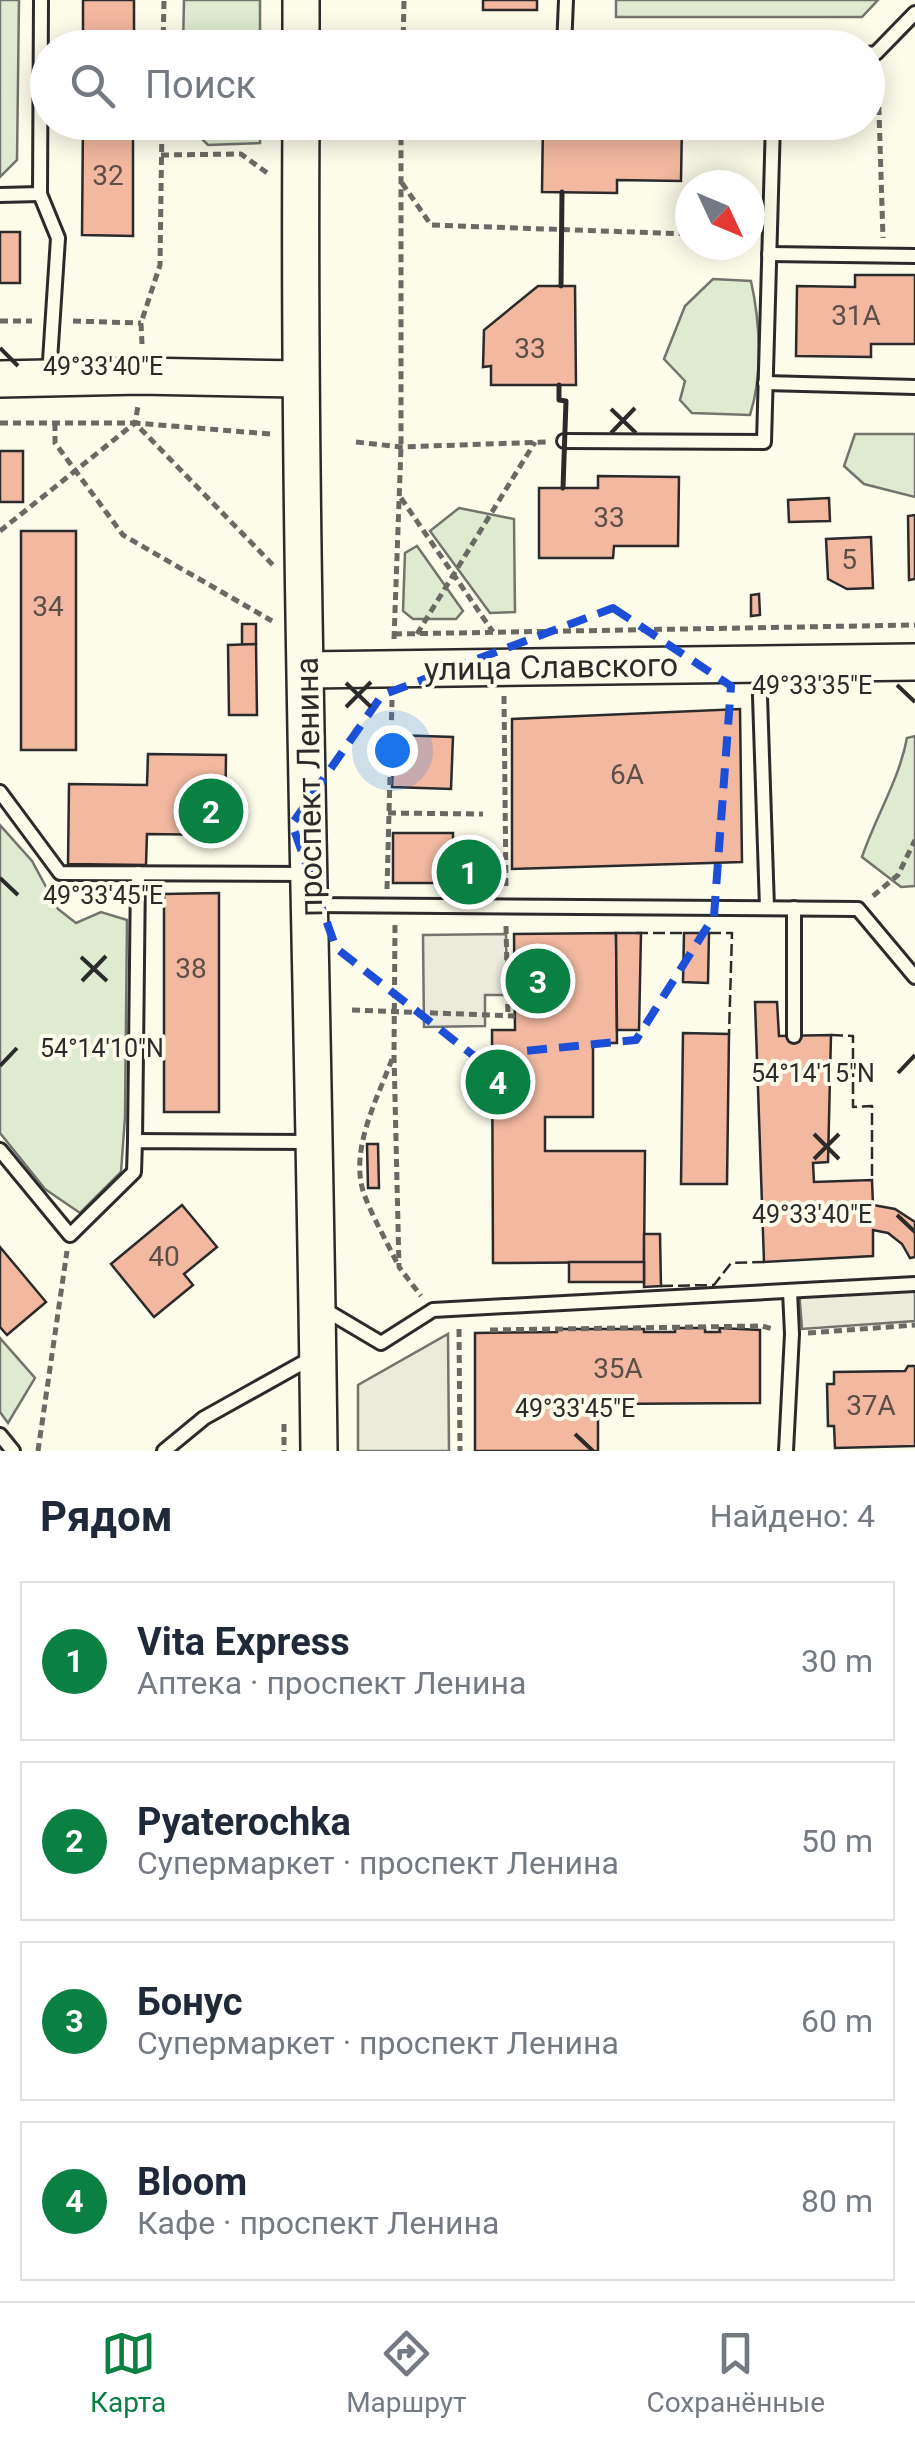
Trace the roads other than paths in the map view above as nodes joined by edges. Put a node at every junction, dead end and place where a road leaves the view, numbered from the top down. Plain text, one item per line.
1 (41, 0) edge
2 (301, 0) edge
3 (566, 0) edge
4 (915, 13) edge
5 (41, 30) edge
6 (301, 30) edge
7 (565, 30) edge
8 (885, 44) edge
9 (40, 140) edge
10 (301, 140) edge
11 (772, 140) edge
12 (0, 194) edge
13 (40, 194) junction
14 (769, 254) junction
15 (915, 256) edge
16 (0, 378) edge
17 (49, 378) junction
18 (299, 378) junction
19 (765, 384) junction
20 (915, 387) edge
21 (564, 441) road end
22 (915, 662) edge
23 (759, 664) junction
24 (307, 670) junction
25 (0, 792) edge
26 (138, 873) junction
27 (310, 890) junction
28 (767, 908) junction
29 (794, 908) junction
30 (915, 977) edge
31 (794, 1036) dead end
32 (134, 1141) junction
33 (314, 1142) junction
34 (0, 1150) edge
35 (915, 1284) edge
36 (790, 1290) junction
37 (317, 1304) junction
38 (318, 1355) junction
39 (0, 1435) edge
40 (13, 1451) edge
41 (164, 1451) edge
42 (319, 1451) edge
43 (786, 1451) edge

1 - 5 lane
2 - 6 main road
3 - 7 lane
4 - 8 lane
9 - 13 lane
10 - 18 main road, проспект Ленина
11 - 14 lane
12 - 13 lane
13 - 17 lane
14 - 15 lane
14 - 19 lane
16 - 17 main road
17 - 18 main road
18 - 24 main road, проспект Ленина
19 - 20 lane
19 - 21 lane
22 - 23 main road, улица Славского
23 - 24 main road, улица Славского
23 - 28 lane
24 - 27 main road, проспект Ленина
25 - 26 lane
26 - 27 lane
26 - 32 lane
27 - 28 lane
27 - 33 main road, проспект Ленина
28 - 29 lane
29 - 30 lane
29 - 31 lane
32 - 33 lane
32 - 34 lane
33 - 37 main road, проспект Ленина
35 - 36 lane
36 - 37 lane
36 - 43 lane
37 - 38 main road, проспект Ленина
38 - 41 lane
38 - 42 main road, проспект Ленина
39 - 40 lane

